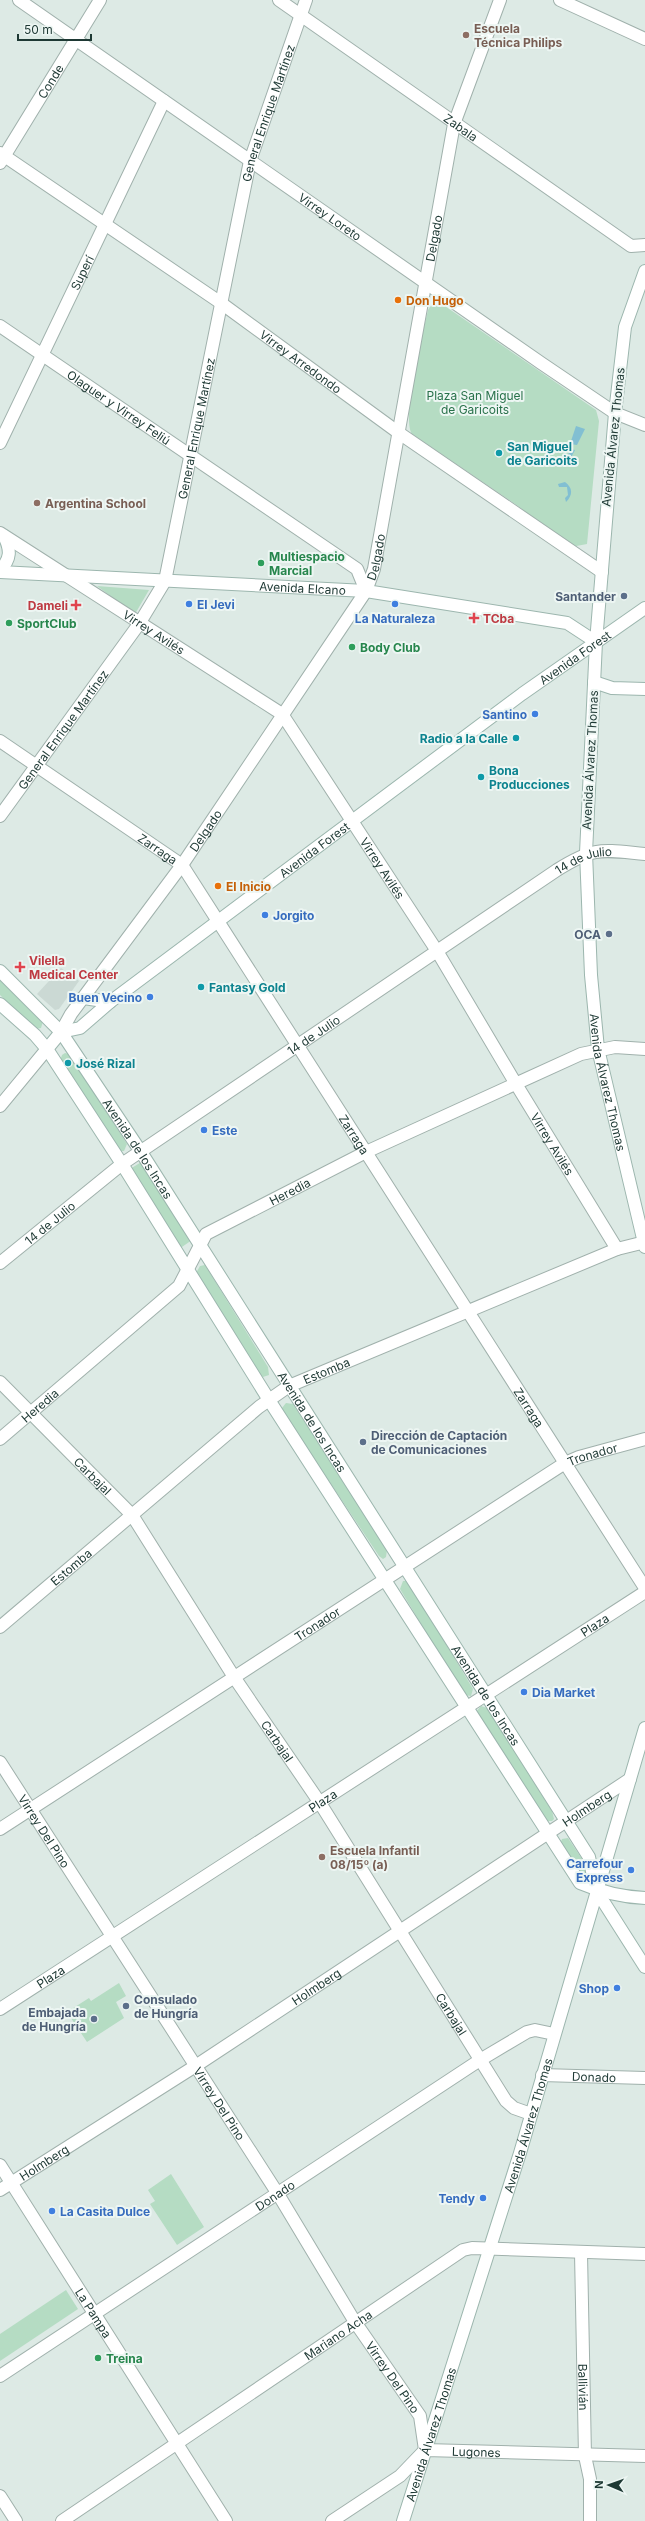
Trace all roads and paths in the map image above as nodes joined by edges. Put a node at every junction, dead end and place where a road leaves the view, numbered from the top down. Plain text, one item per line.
1 (19, 0) edge
2 (100, 0) edge
3 (279, 0) edge
4 (306, 0) edge
5 (500, 0) edge
6 (560, 0) edge
7 (300, 15) junction
8 (76, 39) junction
9 (645, 40) edge
10 (164, 101) junction
11 (454, 124) junction
12 (2, 157) edge
13 (250, 161) junction
14 (104, 225) junction
15 (645, 245) edge
16 (645, 272) edge
17 (426, 284) junction
18 (221, 302) junction
19 (0, 326) edge
20 (41, 355) junction
21 (615, 413) junction
22 (645, 425) edge
23 (399, 433) junction
24 (0, 443) edge
25 (189, 456) junction
26 (2, 535) edge
27 (0, 571) edge
28 (602, 572) junction
29 (63, 575) junction
30 (165, 581) junction
31 (366, 591) junction
32 (645, 608) edge
33 (138, 624) junction
34 (596, 642) junction
35 (594, 682) junction
36 (645, 689) edge
37 (282, 714) junction
38 (0, 741) edge
39 (36, 767) junction
40 (0, 816) edge
41 (350, 820) junction
42 (586, 853) junction
43 (645, 854) edge
44 (182, 865) junction
45 (218, 921) junction
46 (437, 951) junction
47 (0, 971) edge
48 (84, 998) junction
49 (110, 1002) junction
50 (0, 1004) edge
51 (61, 1032) junction
52 (299, 1045) junction
53 (46, 1049) junction
54 (598, 1049) junction
55 (645, 1049) edge
56 (516, 1084) junction
57 (0, 1106) edge
58 (141, 1152) junction
59 (366, 1152) junction
60 (122, 1164) junction
61 (201, 1243) junction
62 (645, 1244) edge
63 (617, 1249) junction
64 (0, 1263) edge
65 (187, 1270) junction
66 (465, 1310) junction
67 (0, 1382) edge
68 (289, 1386) junction
69 (269, 1400) junction
70 (30, 1412) junction
71 (0, 1439) edge
72 (645, 1439) edge
73 (565, 1463) junction
74 (132, 1515) junction
75 (406, 1567) junction
76 (386, 1580) junction
77 (645, 1588) edge
78 (645, 1592) edge
79 (0, 1627) edge
80 (234, 1677) junction
81 (485, 1695) junction
82 (467, 1707) junction
83 (644, 1735) edge
84 (0, 1762) edge
85 (630, 1779) junction
86 (320, 1803) junction
87 (32, 1809) junction
88 (566, 1822) junction
89 (0, 1829) edge
90 (547, 1834) junction
91 (596, 1890) junction
92 (645, 1898) edge
93 (399, 1932) junction
94 (113, 1934) junction
95 (645, 1967) edge
96 (0, 2008) edge
97 (554, 2034) junction
98 (480, 2060) junction
99 (197, 2065) junction
100 (542, 2075) junction
101 (645, 2078) edge
102 (531, 2114) junction
103 (0, 2165) edge
104 (11, 2183) junction
105 (0, 2190) edge
106 (278, 2194) junction
107 (489, 2249) junction
108 (580, 2253) junction
109 (645, 2254) edge
110 (95, 2314) junction
111 (355, 2322) junction
112 (0, 2376) edge
113 (177, 2443) junction
114 (425, 2450) junction
115 (585, 2456) junction
116 (645, 2456) edge
117 (0, 2496) edge
118 (16, 2521) edge
119 (62, 2521) edge
120 (226, 2521) edge
121 (332, 2521) edge
122 (403, 2521) edge
123 (590, 2521) edge

1 - 8 street, Virrey Loreto
2 - 8 street, Conde
3 - 7 street, Zabala
4 - 7 street, General Enrique Martínez
5 - 11 street, Delgado
6 - 9 street
7 - 11 street, Zabala
7 - 13 street, General Enrique Martínez
8 - 10 street, Virrey Loreto
8 - 12 street, Conde
10 - 13 street, Virrey Loreto
10 - 14 street, Superí
11 - 15 street, Zabala
11 - 17 street, Delgado
12 - 14 street, Virrey Arredondo
13 - 17 street, Virrey Loreto
13 - 18 street, General Enrique Martínez
14 - 18 street, Virrey Arredondo
14 - 20 street, Superí
16 - 21 street, Avenida Álvarez Thomas
17 - 21 street, Virrey Loreto
17 - 23 street, Delgado
18 - 23 street, Virrey Arredondo
18 - 25 street, General Enrique Martínez
19 - 20 street, Olaguer y Virrey Feliú
20 - 24 street, Superí
20 - 25 street, Olaguer y Virrey Feliú
21 - 22 street, Virrey Loreto
21 - 28 street, Avenida Álvarez Thomas
23 - 28 street, Virrey Arredondo
23 - 31 street, Delgado
25 - 30 street, General Enrique Martínez
25 - 31 street, Olaguer y Virrey Feliú
26 - 27 street
26 - 29 street, Virrey Avilés
27 - 29 street, Avenida Elcano
28 - 34 street, Avenida Álvarez Thomas
29 - 30 street, Avenida Elcano
29 - 33 street, Virrey Avilés
30 - 31 street, Avenida Elcano
30 - 33 street, General Enrique Martínez
31 - 34 street, Avenida Elcano
31 - 37 street, Delgado
32 - 34 street, Avenida Forest
33 - 37 street, Virrey Avilés
33 - 39 street, General Enrique Martínez
34 - 35 street, Avenida Álvarez Thomas
34 - 41 street, Avenida Forest
35 - 36 street
35 - 42 street, Avenida Álvarez Thomas
37 - 41 street, Virrey Avilés
37 - 44 street, Delgado
38 - 39 street, Zarraga
39 - 40 street, General Enrique Martínez
39 - 44 street, Zarraga
41 - 45 street, Avenida Forest
41 - 46 street, Virrey Avilés
42 - 43 street, 14 de Julio
42 - 46 street, 14 de Julio
42 - 54 street, Avenida Álvarez Thomas
44 - 45 street, Zarraga
44 - 48 street, Delgado
45 - 49 street, Avenida Forest
45 - 52 street, Zarraga
46 - 52 street, 14 de Julio
46 - 56 street, Virrey Avilés
47 - 51 street, Avenida de los Incas
48 - 49 street
48 - 51 street, Delgado
49 - 51 street, Avenida Forest
50 - 53 street, Avenida de los Incas
51 - 53 street
51 - 58 street, Avenida de los Incas
52 - 58 street, 14 de Julio
52 - 59 street, Zarraga
53 - 57 street
53 - 60 street, Avenida de los Incas
54 - 55 street, Heredia
54 - 56 street, Heredia
54 - 62 street, Avenida Álvarez Thomas
56 - 59 street, Heredia
56 - 63 street, Virrey Avilés
58 - 60 street, 14 de Julio
58 - 61 street, Avenida de los Incas
59 - 61 street, Heredia
59 - 66 street, Zarraga
60 - 64 street, 14 de Julio
60 - 65 street, Avenida de los Incas
61 - 65 street, Heredia
61 - 68 street, Avenida de los Incas
62 - 63 street, Estomba
63 - 66 street, Estomba
65 - 69 street, Avenida de los Incas
65 - 70 street, Heredia
66 - 68 street, Estomba
66 - 73 street, Zarraga
67 - 70 street, Carbajal
68 - 69 street, Estomba
68 - 75 street, Avenida de los Incas
69 - 74 street, Estomba
69 - 76 street, Avenida de los Incas
70 - 71 street, Heredia
70 - 74 street, Carbajal
72 - 73 street, Tronador
73 - 75 street, Tronador
73 - 77 street, Zarraga
74 - 79 street, Estomba
74 - 80 street, Carbajal
75 - 76 street, Tronador
75 - 81 street, Avenida de los Incas
76 - 80 street, Tronador
76 - 82 street, Avenida de los Incas
78 - 81 street, Plaza
80 - 86 street, Carbajal
80 - 87 street, Tronador
81 - 82 street, Plaza
81 - 88 street, Avenida de los Incas
82 - 86 street, Plaza
82 - 90 street, Avenida de los Incas
83 - 85 street, Avenida Álvarez Thomas
84 - 87 street, Virrey Del Pino
85 - 88 street, Holmberg
85 - 91 street, Avenida Álvarez Thomas
86 - 93 street, Carbajal
86 - 94 street, Plaza
87 - 89 street, Tronador
87 - 94 street, Virrey Del Pino
88 - 90 street, Holmberg
88 - 91 street, Avenida de los Incas
90 - 91 street, Avenida de los Incas
90 - 93 street, Holmberg
91 - 92 street
91 - 95 street, Avenida de los Incas
91 - 97 street, Avenida Álvarez Thomas
93 - 98 street, Carbajal
93 - 99 street, Holmberg
94 - 96 street, Plaza
94 - 99 street, Virrey Del Pino
97 - 98 street, Donado
97 - 100 street, Avenida Álvarez Thomas
98 - 102 street, Carbajal
98 - 106 street, Donado
99 - 104 street, Holmberg
99 - 106 street, Virrey Del Pino
100 - 101 street, Donado
100 - 102 street, Avenida Álvarez Thomas
102 - 107 street, Avenida Álvarez Thomas
103 - 104 street, La Pampa
104 - 105 street, Holmberg
104 - 110 street, La Pampa
106 - 110 street, Donado
106 - 111 street, Virrey Del Pino
107 - 108 street, Mariano Acha
107 - 111 street, Mariano Acha
107 - 114 street, Avenida Álvarez Thomas
108 - 109 street, Mariano Acha
108 - 115 street, Ballivián
110 - 112 street, Donado
110 - 113 street, La Pampa
111 - 113 street, Mariano Acha
111 - 114 street, Virrey Del Pino
113 - 119 street, Mariano Acha
113 - 120 street, La Pampa
114 - 115 street, Lugones
114 - 121 street
114 - 122 street, Avenida Álvarez Thomas
115 - 116 street, Lugones
115 - 123 street, Ballivián
117 - 118 street

